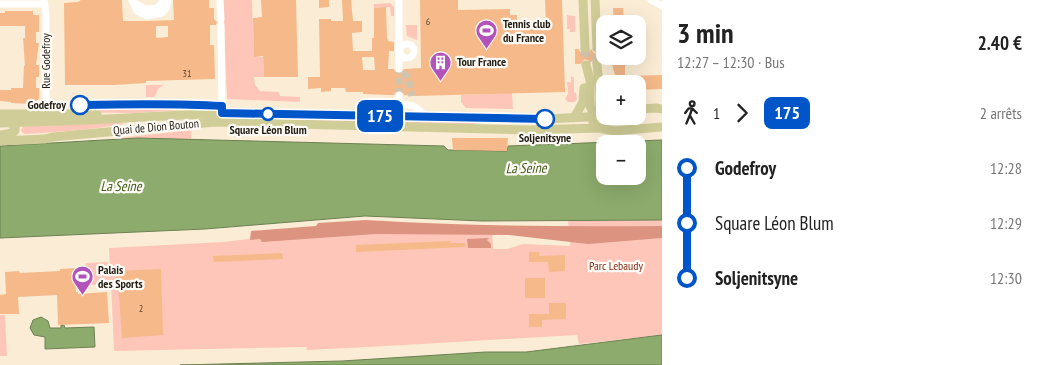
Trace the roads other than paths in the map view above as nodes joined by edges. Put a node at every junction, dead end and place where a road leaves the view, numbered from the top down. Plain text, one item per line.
1 (164, 0) edge
2 (168, 0) edge
3 (220, 0) edge
4 (399, 0) edge
5 (583, 0) edge
6 (595, 0) edge
7 (651, 0) edge
8 (133, 1) edge
9 (44, 2) edge
10 (0, 4) edge
11 (662, 6) edge
12 (585, 36) junction
13 (596, 36) joint
14 (585, 48) tunnel mouth
15 (399, 69) dead end
16 (399, 95) tunnel mouth
17 (412, 96) tunnel mouth
18 (399, 104) junction
19 (413, 105) junction
20 (646, 109) edge
21 (662, 109) edge
22 (30, 113) junction
23 (222, 113) junction
24 (662, 113) edge
25 (0, 114) edge
26 (646, 114) edge
27 (386, 116) junction
28 (425, 117) junction
29 (122, 118) junction
30 (574, 118) junction
31 (596, 118) junction
32 (215, 122) junction
33 (0, 123) edge
34 (10, 123) junction
35 (599, 125) edge
36 (662, 127) edge
37 (462, 128) junction
38 (600, 128) junction
39 (0, 136) edge
40 (53, 137) junction
41 (0, 141) edge

1 - 8 street
2 - 8 street
3 - 23 street
4 - 15 street
5 - 12 main road
6 - 13 main road
7 - 11 street
9 - 10 street
9 - 22 street, Rue Godefroy
12 - 13 main road
12 - 14 main road
16 - 18 street
17 - 19 street
18 - 19 street
18 - 27 street
19 - 28 street
20 - 21 main road
22 - 25 main road
22 - 29 main road
23 - 27 main road, Quai de Dion Bouton
23 - 29 main road, Quai de Dion Bouton
23 - 32 street
24 - 26 main road
27 - 28 main road, Quai de Dion Bouton
28 - 30 main road, Quai de Dion Bouton
29 - 34 main road, Quai de Dion Bouton
30 - 31 main road, Quai de Dion Bouton
30 - 31 main road
31 - 37 main road, Quai de Dion Bouton
32 - 37 main road, Quai de Dion Bouton
32 - 40 main road, Quai de Dion Bouton
33 - 34 main road, Quai de Dion Bouton
34 - 39 main road
35 - 38 main road
36 - 38 main road, Quai de Dion Bouton
37 - 38 main road, Quai de Dion Bouton
39 - 40 main road
40 - 41 main road, Quai de Dion Bouton

